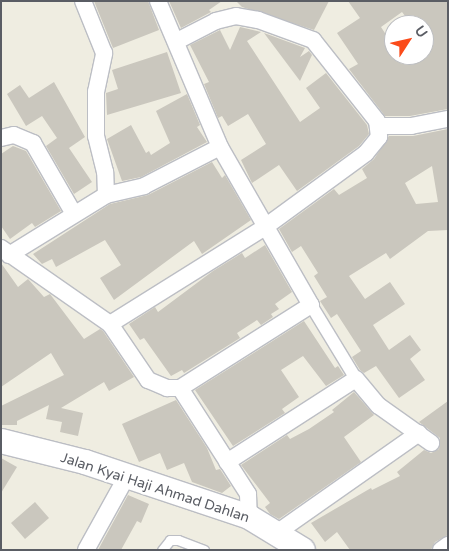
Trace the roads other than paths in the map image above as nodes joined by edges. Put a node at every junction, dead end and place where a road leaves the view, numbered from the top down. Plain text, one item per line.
1 (83, 1) edge
2 (158, 1) edge
3 (177, 41) junction
4 (448, 119) edge
5 (379, 126) junction
6 (1, 138) edge
7 (220, 147) junction
8 (106, 195) junction
9 (74, 214) junction
10 (265, 227) junction
11 (5, 251) edge
12 (311, 305) junction
13 (110, 324) junction
14 (356, 379) junction
15 (180, 388) junction
16 (1, 441) edge
17 (227, 462) junction
18 (127, 476) junction
19 (249, 517) junction
20 (278, 532) junction
21 (448, 545) edge
22 (86, 550) edge
23 (162, 550) edge
24 (204, 550) edge
25 (303, 550) edge
26 (441, 550) edge

1 - 8 street
2 - 3 street
3 - 5 street
3 - 7 street
4 - 5 street
5 - 10 street
6 - 9 street
7 - 8 street
7 - 10 street
8 - 9 street
9 - 11 street
10 - 12 street
10 - 13 street
11 - 13 street
12 - 14 street
12 - 15 street
13 - 15 street
14 - 17 street
14 - 20 street
15 - 17 street
16 - 18 main road, Jalan Kyai Haji Ahmad Dahlan
17 - 19 street
18 - 19 main road, Jalan Kyai Haji Ahmad Dahlan
18 - 22 street
19 - 20 main road, Jalan Kyai Haji Ahmad Dahlan
20 - 25 main road, Jalan Kyai Haji Ahmad Dahlan
21 - 26 street
23 - 24 lane

